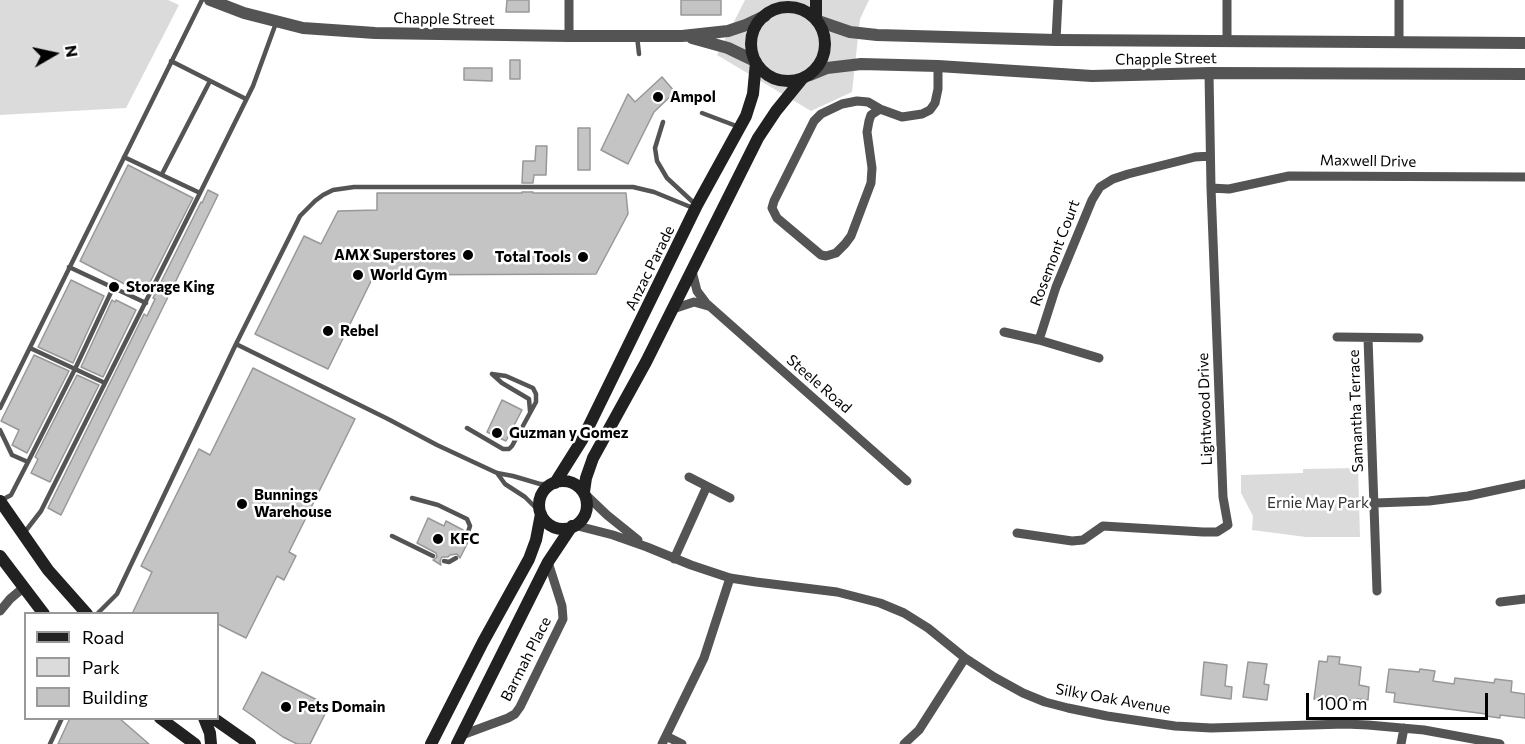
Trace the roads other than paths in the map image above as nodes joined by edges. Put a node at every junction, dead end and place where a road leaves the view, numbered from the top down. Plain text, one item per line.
1 (202, 0) edge
2 (210, 0) edge
3 (569, 0) edge
4 (782, 0) edge
5 (816, 0) edge
6 (1058, 0) edge
7 (1227, 0) edge
8 (1399, 0) edge
9 (769, 13) junction
10 (817, 20) junction
11 (277, 22) junction
12 (637, 35) junction
13 (569, 36) junction
14 (682, 36) junction
15 (1056, 40) junction
16 (1227, 41) junction
17 (1399, 43) junction
18 (1525, 43) edge
19 (639, 54) dead end
20 (171, 61) junction
21 (756, 61) junction
22 (938, 66) junction
23 (1209, 73) junction
24 (1525, 74) edge
25 (806, 77) junction
26 (210, 81) junction
27 (246, 99) junction
28 (880, 109) junction
29 (702, 113) dead end
30 (663, 122) dead end
31 (739, 127) junction
32 (1210, 156) junction
33 (124, 157) junction
34 (162, 174) junction
35 (1525, 177) edge
36 (1211, 188) junction
37 (201, 193) junction
38 (696, 207) junction
39 (69, 267) junction
40 (692, 271) junction
41 (113, 288) junction
42 (146, 303) junction
43 (673, 309) junction
44 (712, 309) junction
45 (1004, 332) dead end
46 (1337, 337) dead end
47 (1368, 338) junction
48 (1419, 338) dead end
49 (1039, 340) junction
50 (236, 344) junction
51 (30, 348) junction
52 (1099, 358) dead end
53 (75, 369) junction
54 (105, 383) junction
55 (0, 408) edge
56 (530, 412) junction
57 (467, 428) dead end
58 (0, 430) edge
59 (28, 462) junction
60 (497, 473) junction
61 (689, 477) dead end
62 (907, 481) dead end
63 (554, 483) junction
64 (1525, 484) edge
65 (707, 486) junction
66 (584, 493) junction
67 (412, 498) dead end
68 (730, 498) dead end
69 (0, 501) edge
70 (1374, 503) junction
71 (541, 513) junction
72 (573, 526) junction
73 (1017, 533) dead end
74 (23, 536) junction
75 (392, 536) dead end
76 (466, 538) dead end
77 (647, 547) junction
78 (0, 556) edge
79 (433, 556) dead end
80 (456, 558) dead end
81 (674, 559) junction
82 (444, 561) dead end
83 (548, 562) junction
84 (730, 578) junction
85 (23, 588) junction
86 (1377, 591) dead end
87 (1525, 599) edge
88 (1500, 602) dead end
89 (0, 611) edge
90 (42, 612) edge
91 (85, 612) edge
92 (99, 612) edge
93 (965, 658) junction
94 (61, 720) edge
95 (163, 720) edge
96 (205, 720) edge
97 (216, 720) edge
98 (227, 728) junction
99 (1404, 728) junction
100 (459, 739) edge
101 (664, 740) edge
102 (50, 744) edge
103 (195, 744) edge
104 (211, 744) edge
105 (228, 744) edge
106 (250, 744) edge
107 (431, 744) edge
108 (682, 744) edge
109 (904, 744) edge
110 (1401, 744) edge
111 (1500, 744) edge

1 - 20 lane
2 - 11 street, Chapple Street
3 - 13 street
4 - 9 main road
5 - 10 main road
6 - 15 street
7 - 16 street
8 - 17 street
9 - 10 main road
9 - 14 street, Chapple Street
9 - 21 main road
10 - 15 street, Chapple Street
10 - 25 main road
11 - 13 street, Chapple Street
11 - 27 lane
12 - 13 street, Chapple Street
12 - 14 street, Chapple Street
12 - 19 lane
14 - 21 street, Chapple Street
15 - 16 street, Chapple Street
16 - 17 street, Chapple Street
17 - 18 street, Chapple Street
20 - 26 lane
20 - 33 lane
21 - 25 main road
21 - 31 main road, Anzac Parade
22 - 23 street, Chapple Street
22 - 25 street, Chapple Street
22 - 28 street
23 - 24 street, Chapple Street
23 - 32 street, Lightwood Drive
25 - 40 main road
26 - 27 lane
26 - 34 lane
27 - 37 lane
28 - 28 street
29 - 31 lane
30 - 38 lane
31 - 38 main road, Anzac Parade
32 - 36 street, Lightwood Drive
32 - 49 street, Rosemont Court
33 - 34 lane
33 - 39 lane
34 - 37 lane
35 - 36 street, Maxwell Drive
36 - 73 street, Lightwood Drive
37 - 42 lane
38 - 50 lane
38 - 63 main road, Anzac Parade
39 - 41 lane
39 - 51 lane
40 - 43 main road
40 - 44 street, Steele Road
41 - 42 lane
41 - 53 lane
42 - 54 lane
43 - 44 street
43 - 66 main road
44 - 62 street, Steele Road
45 - 49 street
46 - 47 street, Samantha Terrace
47 - 48 street, Samantha Terrace
47 - 70 street, Samantha Terrace
49 - 52 street
50 - 60 lane
50 - 92 lane
51 - 53 lane
51 - 55 lane
53 - 54 lane
53 - 59 lane
54 - 74 lane
56 - 56 lane
56 - 57 lane
58 - 59 lane
59 - 69 lane
60 - 63 lane
60 - 71 lane
61 - 65 street
63 - 66 main road
63 - 71 main road
64 - 70 street
65 - 68 street
65 - 81 street
66 - 72 main road
66 - 77 street, Silky Oak Avenue
67 - 76 lane
69 - 74 main road
70 - 86 street, Samantha Terrace
71 - 72 main road
71 - 107 main road
72 - 77 street, Silky Oak Avenue
72 - 83 main road
74 - 91 main road
75 - 79 lane
77 - 81 street, Silky Oak Avenue
78 - 85 main road
80 - 82 lane
81 - 84 street, Silky Oak Avenue
83 - 100 main road
83 - 100 street, Barmah Place
84 - 93 street, Silky Oak Avenue
84 - 101 street
85 - 89 street
85 - 90 main road
87 - 88 street
93 - 99 street, Silky Oak Avenue
93 - 109 street
94 - 102 lane
95 - 103 main road
96 - 104 main road
97 - 98 main road
98 - 105 main road
98 - 106 main road
99 - 110 street
99 - 111 street, Silky Oak Avenue
101 - 108 street

